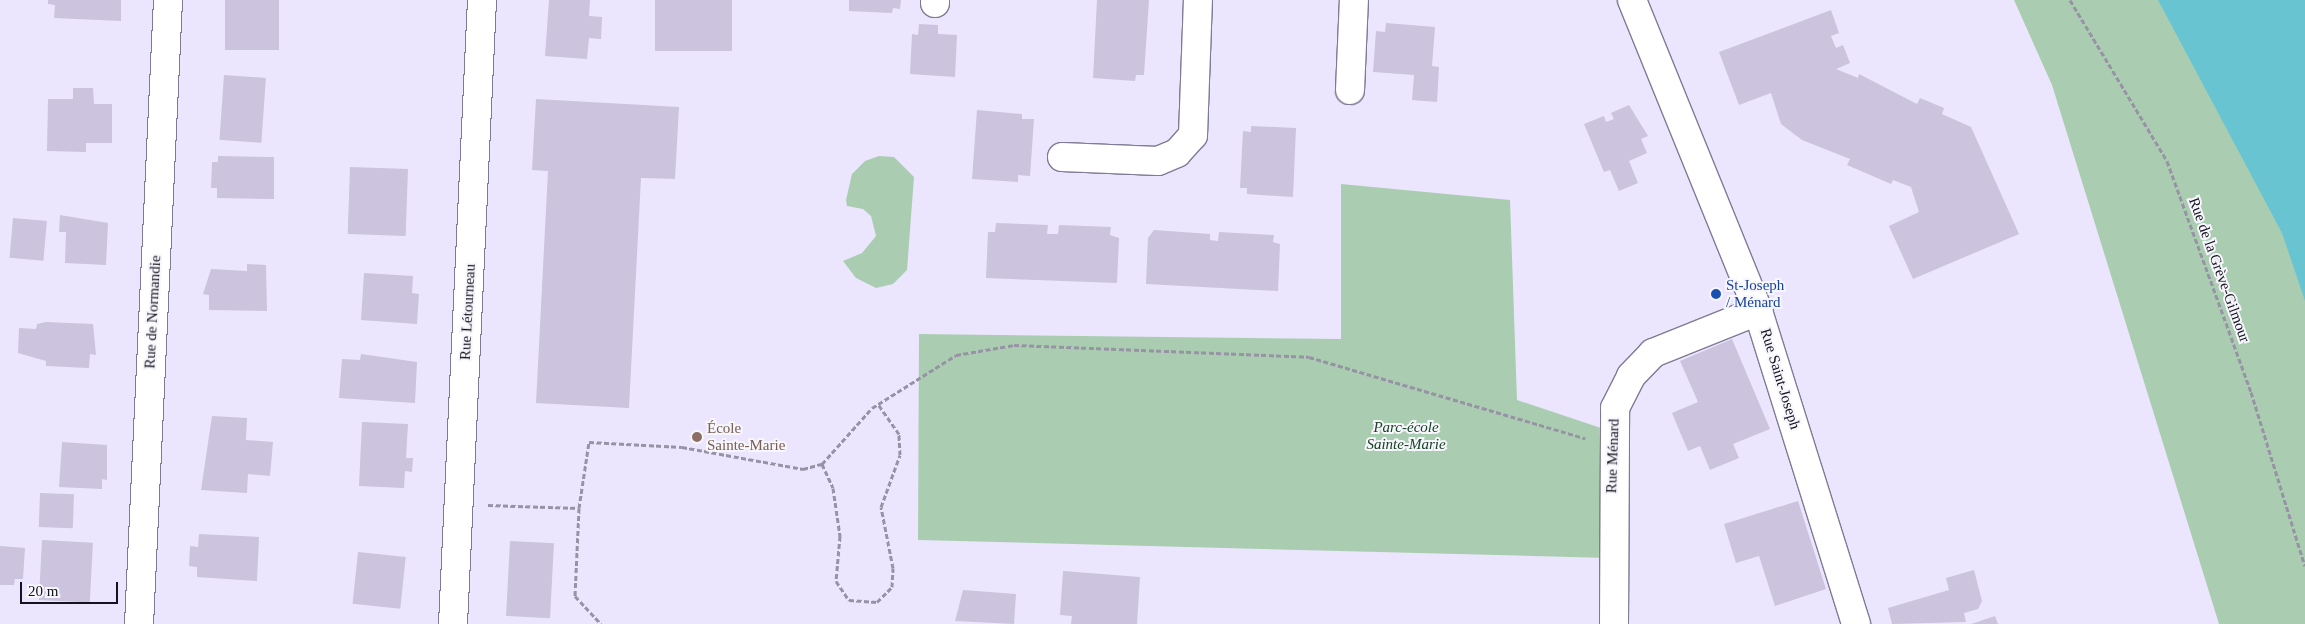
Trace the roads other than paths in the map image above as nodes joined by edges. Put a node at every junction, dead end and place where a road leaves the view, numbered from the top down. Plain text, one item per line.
1 (168, 0) edge
2 (482, 0) edge
3 (1198, 0) edge
4 (1354, 0) edge
5 (1632, 0) edge
6 (1350, 90) dead end
7 (1062, 157) dead end
8 (1758, 311) junction
9 (139, 624) edge
10 (453, 624) edge
11 (1614, 624) edge
12 (1856, 624) edge

1 - 9 street, Rue de Normandie
2 - 10 street, Rue Létourneau
3 - 7 street
4 - 6 street
5 - 8 street, Rue Saint-Joseph
8 - 11 street, Rue Ménard
8 - 12 street, Rue Saint-Joseph

